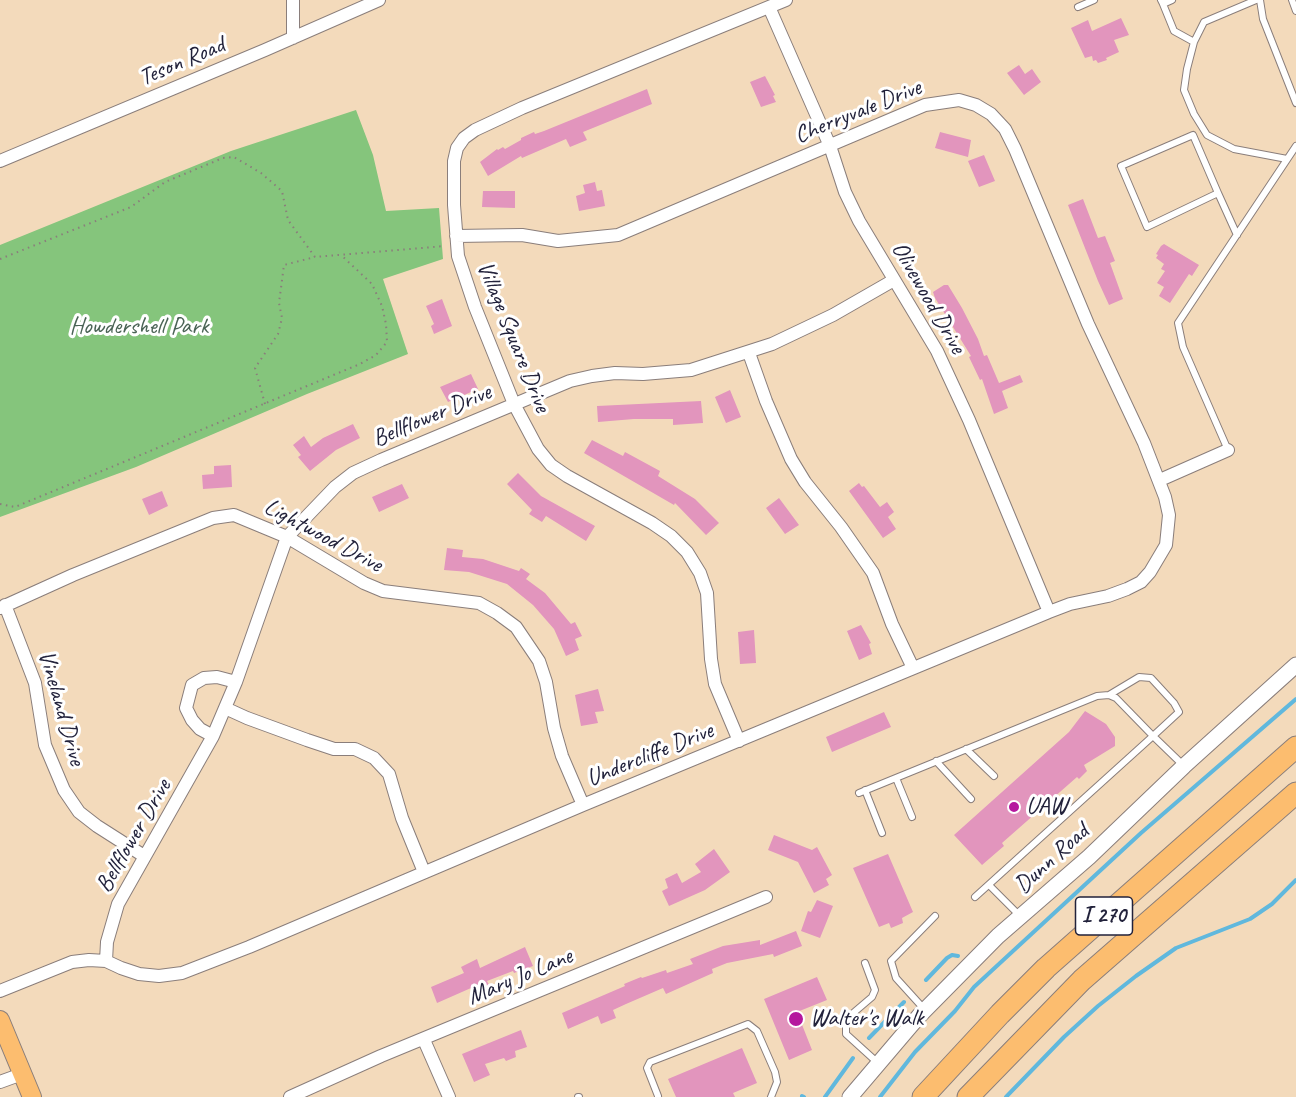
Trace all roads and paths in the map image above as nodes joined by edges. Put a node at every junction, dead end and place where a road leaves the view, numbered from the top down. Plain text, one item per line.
1 (293, 0) edge
2 (379, 0) edge
3 (786, 0) edge
4 (1094, 0) edge
5 (1172, 0) edge
6 (1258, 0) edge
7 (1292, 0) edge
8 (1162, 2) edge
9 (769, 7) junction
10 (1078, 7) dead end
11 (1296, 11) edge
12 (293, 38) junction
13 (1194, 42) junction
14 (1296, 103) edge
15 (830, 146) junction
16 (1296, 146) edge
17 (1287, 159) junction
18 (0, 161) edge
19 (1218, 193) junction
20 (1237, 235) junction
21 (457, 240) junction
22 (341, 255) junction
23 (315, 257) junction
24 (0, 259) edge
25 (894, 280) junction
26 (749, 353) junction
27 (265, 404) junction
28 (514, 404) junction
29 (1228, 450) joint
30 (1160, 480) junction
31 (0, 504) edge
32 (287, 537) junction
33 (3, 606) edge
34 (1049, 612) junction
35 (1296, 665) edge
36 (913, 668) junction
37 (236, 682) junction
38 (1109, 695) junction
39 (225, 708) junction
40 (213, 736) junction
41 (1153, 736) junction
42 (739, 741) junction
43 (1296, 747) edge
44 (966, 749) junction
45 (936, 761) junction
46 (1184, 766) junction
47 (994, 776) dead end
48 (896, 778) junction
49 (1296, 793) edge
50 (971, 799) dead end
51 (583, 805) junction
52 (912, 817) dead end
53 (882, 832) dead end
54 (144, 856) junction
55 (424, 872) junction
56 (989, 885) junction
57 (766, 897) dead end
58 (975, 897) dead end
59 (935, 916) dead end
60 (1021, 917) junction
61 (105, 961) junction
62 (865, 963) dead end
63 (0, 991) edge
64 (925, 1010) junction
65 (0, 1020) edge
66 (424, 1040) junction
67 (878, 1063) junction
68 (22, 1074) junction
69 (0, 1082) edge
70 (658, 1096) edge
71 (32, 1097) edge
72 (290, 1097) edge
73 (449, 1097) edge
74 (771, 1097) edge
75 (850, 1097) edge
76 (923, 1097) edge
77 (968, 1097) edge

1 - 12 street
2 - 12 street, Teson Road
3 - 9 street, Village Square Drive
4 - 10 lane
5 - 8 lane
6 - 13 lane
6 - 14 lane
7 - 11 lane
8 - 13 lane
9 - 15 street, Olivewood Drive
9 - 21 street, Village Square Drive
12 - 18 street, Teson Road
13 - 17 lane
15 - 21 street, Cherryvale Drive
15 - 25 street, Olivewood Drive
15 - 30 street, Cherryvale Drive
16 - 17 lane
17 - 20 lane
19 - 19 lane
19 - 20 lane
20 - 29 lane
21 - 22 path
21 - 28 street, Village Square Drive
22 - 23 path
22 - 27 path
23 - 24 path
23 - 27 path
25 - 26 street, Bellflower Drive
25 - 34 street, Olivewood Drive
26 - 28 street, Bellflower Drive
26 - 36 street
27 - 31 path
28 - 32 street, Bellflower Drive
28 - 42 street, Village Square Drive
29 - 30 street
30 - 34 street, Undercliffe Drive
32 - 33 street, Lightwood Drive
32 - 37 street, Bellflower Drive
32 - 51 street, Lightwood Drive
33 - 54 street, Vineland Drive
34 - 36 street, Undercliffe Drive
35 - 46 street, Dunn Road
36 - 42 street, Undercliffe Drive
37 - 39 street, Bellflower Drive
37 - 40 street
38 - 41 lane
38 - 41 lane
38 - 44 lane
39 - 40 street, Bellflower Drive
39 - 55 street
40 - 54 street, Bellflower Drive
41 - 46 lane
41 - 56 lane
42 - 51 street, Undercliffe Drive
43 - 76 highway, I 270
44 - 45 lane
44 - 47 lane
45 - 48 lane
45 - 50 lane
46 - 60 street, Dunn Road
48 - 52 lane
48 - 53 lane
49 - 77 highway, I 270
51 - 55 street, Undercliffe Drive
54 - 61 street, Bellflower Drive
55 - 61 street, Undercliffe Drive
56 - 58 lane
56 - 60 lane
57 - 66 street, Mary Jo Lane
59 - 64 lane
60 - 64 street, Dunn Road
61 - 63 street, Undercliffe Drive
62 - 67 lane
64 - 67 street, Dunn Road
65 - 68 main road
66 - 72 street, Mary Jo Lane
66 - 73 street
67 - 75 street, Dunn Road
68 - 69 street
68 - 71 main road
70 - 74 lane

